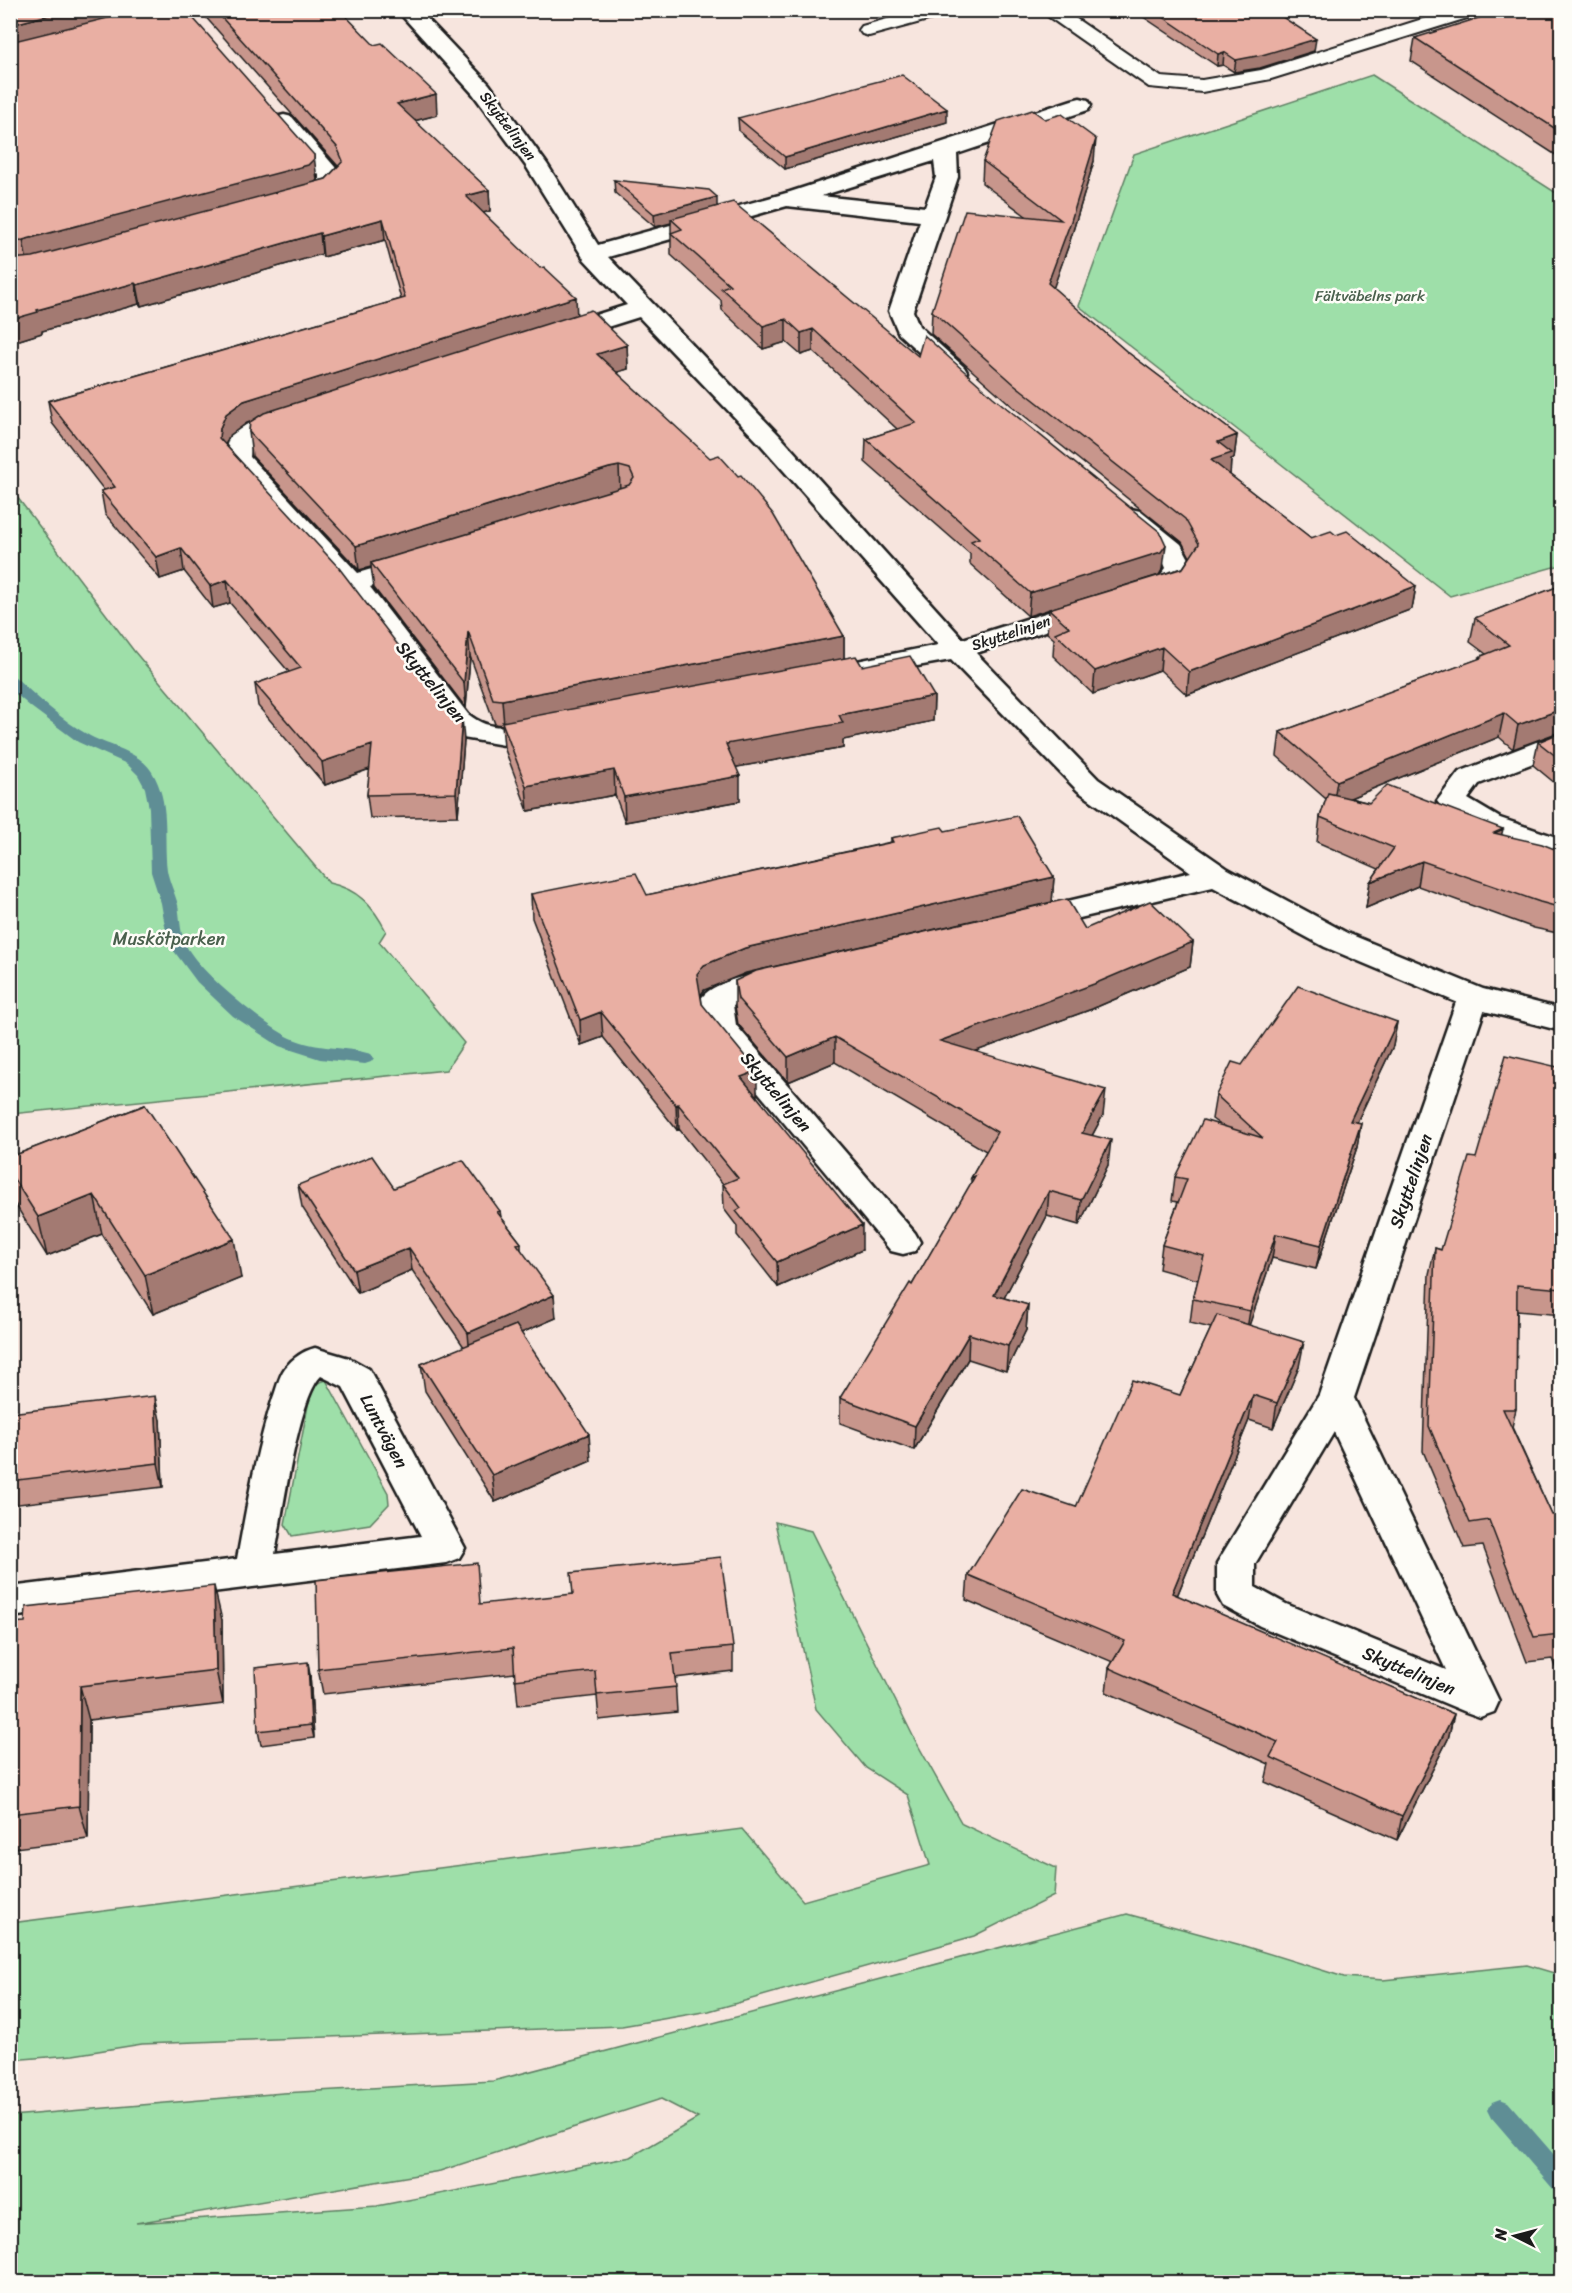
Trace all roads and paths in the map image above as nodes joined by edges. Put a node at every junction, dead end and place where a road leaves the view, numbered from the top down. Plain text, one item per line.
1 (407, 10) edge
2 (943, 10) edge
3 (1048, 10) edge
4 (1473, 10) edge
5 (869, 30) dead end
6 (1080, 105) dead end
7 (270, 106) edge
8 (945, 150) junction
9 (786, 199) junction
10 (275, 205) edge
11 (934, 215) junction
12 (592, 254) junction
13 (642, 308) junction
14 (541, 340) edge
15 (976, 390) edge
16 (314, 412) edge
17 (1109, 500) edge
18 (442, 556) edge
19 (353, 583) junction
20 (957, 650) junction
21 (840, 672) edge
22 (573, 723) edge
23 (1562, 741) edge
24 (1562, 849) edge
25 (1216, 876) junction
26 (996, 928) edge
27 (803, 973) edge
28 (1473, 997) junction
29 (1562, 1020) edge
30 (903, 1242) dead end
31 (1336, 1398) junction
32 (254, 1570) junction
33 (10, 1602) edge

1 - 12 street, Skyttelinjen
2 - 5 lane
3 - 4 lane
6 - 8 street
7 - 10 street
8 - 9 street
8 - 11 street
9 - 11 street
9 - 12 street
11 - 15 street
12 - 13 street, Skyttelinjen
13 - 14 street
13 - 20 street, Skyttelinjen
16 - 19 street, Skyttelinjen
17 - 20 street, Skyttelinjen
18 - 19 street
19 - 22 street, Skyttelinjen
20 - 21 street, Skyttelinjen
20 - 25 street, Skyttelinjen
23 - 24 street
25 - 26 street
25 - 28 street, Skyttelinjen
27 - 30 street, Skyttelinjen
28 - 29 street, Skyttelinjen
28 - 31 street, Skyttelinjen
31 - 31 street, Skyttelinjen
32 - 32 street, Luntvägen
32 - 33 street, Luntvägen

